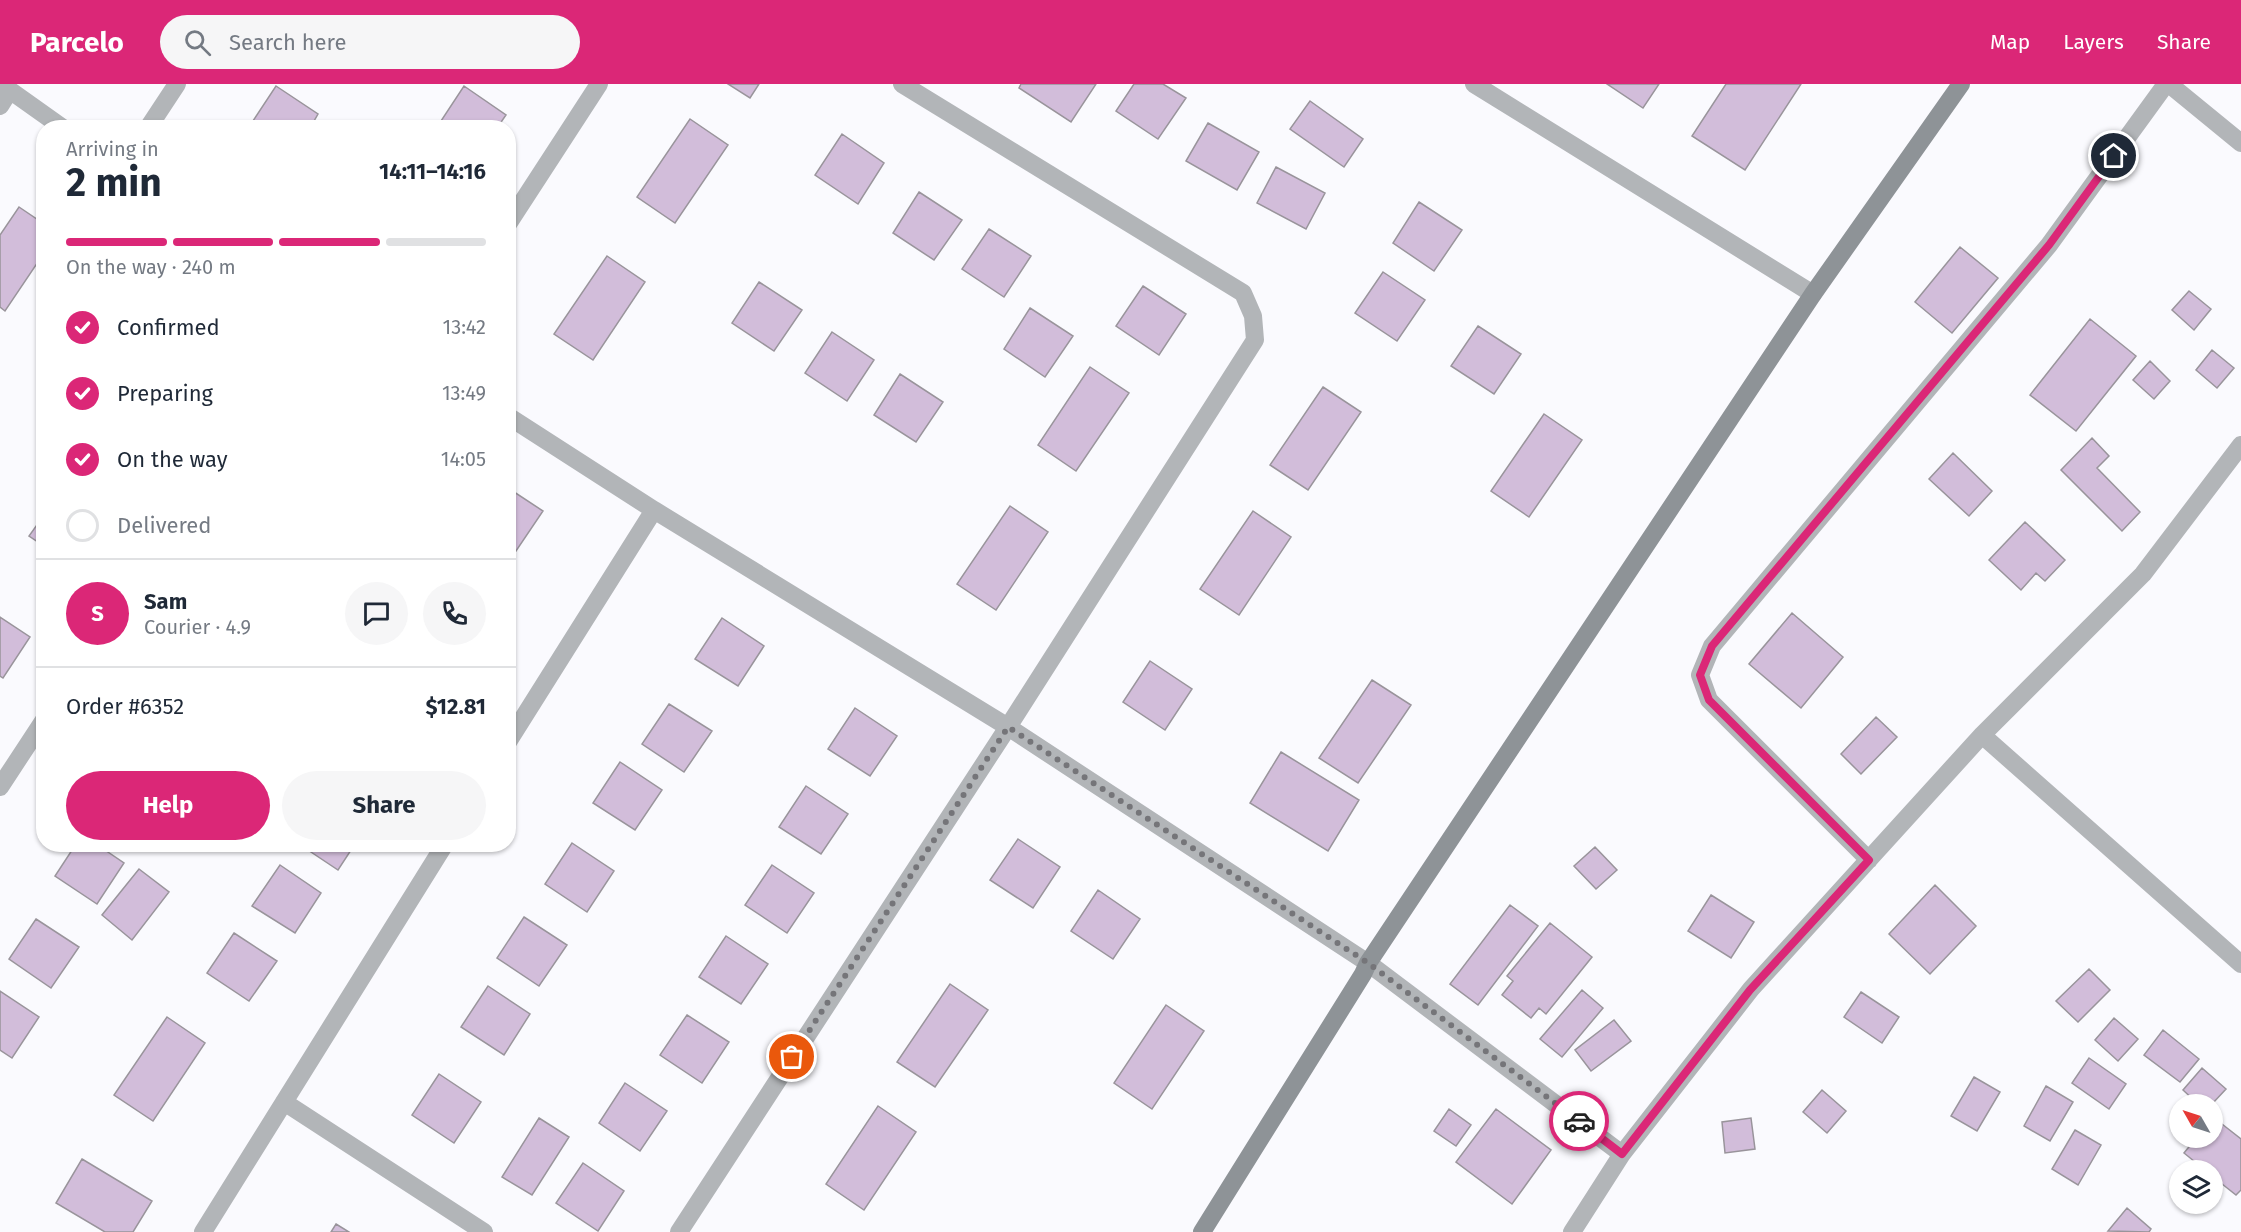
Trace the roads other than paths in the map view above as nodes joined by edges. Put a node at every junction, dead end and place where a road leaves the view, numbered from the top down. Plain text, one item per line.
1 (177, 84) edge
2 (599, 84) edge
3 (902, 84) edge
4 (1474, 84) edge
5 (1961, 84) edge
6 (2167, 84) edge
7 (6, 87) edge
8 (0, 106) edge
9 (52, 120) edge
10 (153, 120) edge
11 (2241, 143) edge
12 (516, 212) edge
13 (1813, 294) junction
14 (516, 421) edge
15 (2241, 445) edge
16 (654, 510) junction
17 (1008, 727) junction
18 (516, 729) edge
19 (36, 732) edge
20 (1982, 735) junction
21 (0, 787) edge
22 (440, 852) edge
23 (1869, 860) junction
24 (1368, 963) junction
25 (2241, 964) edge
26 (284, 1102) junction
27 (1622, 1154) junction
28 (203, 1232) edge
29 (484, 1232) edge
30 (678, 1232) edge
31 (1202, 1232) edge
32 (1572, 1232) edge

1 - 10 street
2 - 12 street
3 - 17 street
4 - 13 street
5 - 13 street
6 - 11 street
6 - 23 street
7 - 8 street
7 - 9 street
13 - 24 street
14 - 16 street
15 - 20 street
16 - 17 street
16 - 18 street
17 - 24 street
17 - 30 street
19 - 21 street
20 - 23 street
20 - 25 street
22 - 26 street
23 - 27 street
24 - 27 street
24 - 31 street
26 - 28 street
26 - 29 street
27 - 32 street

